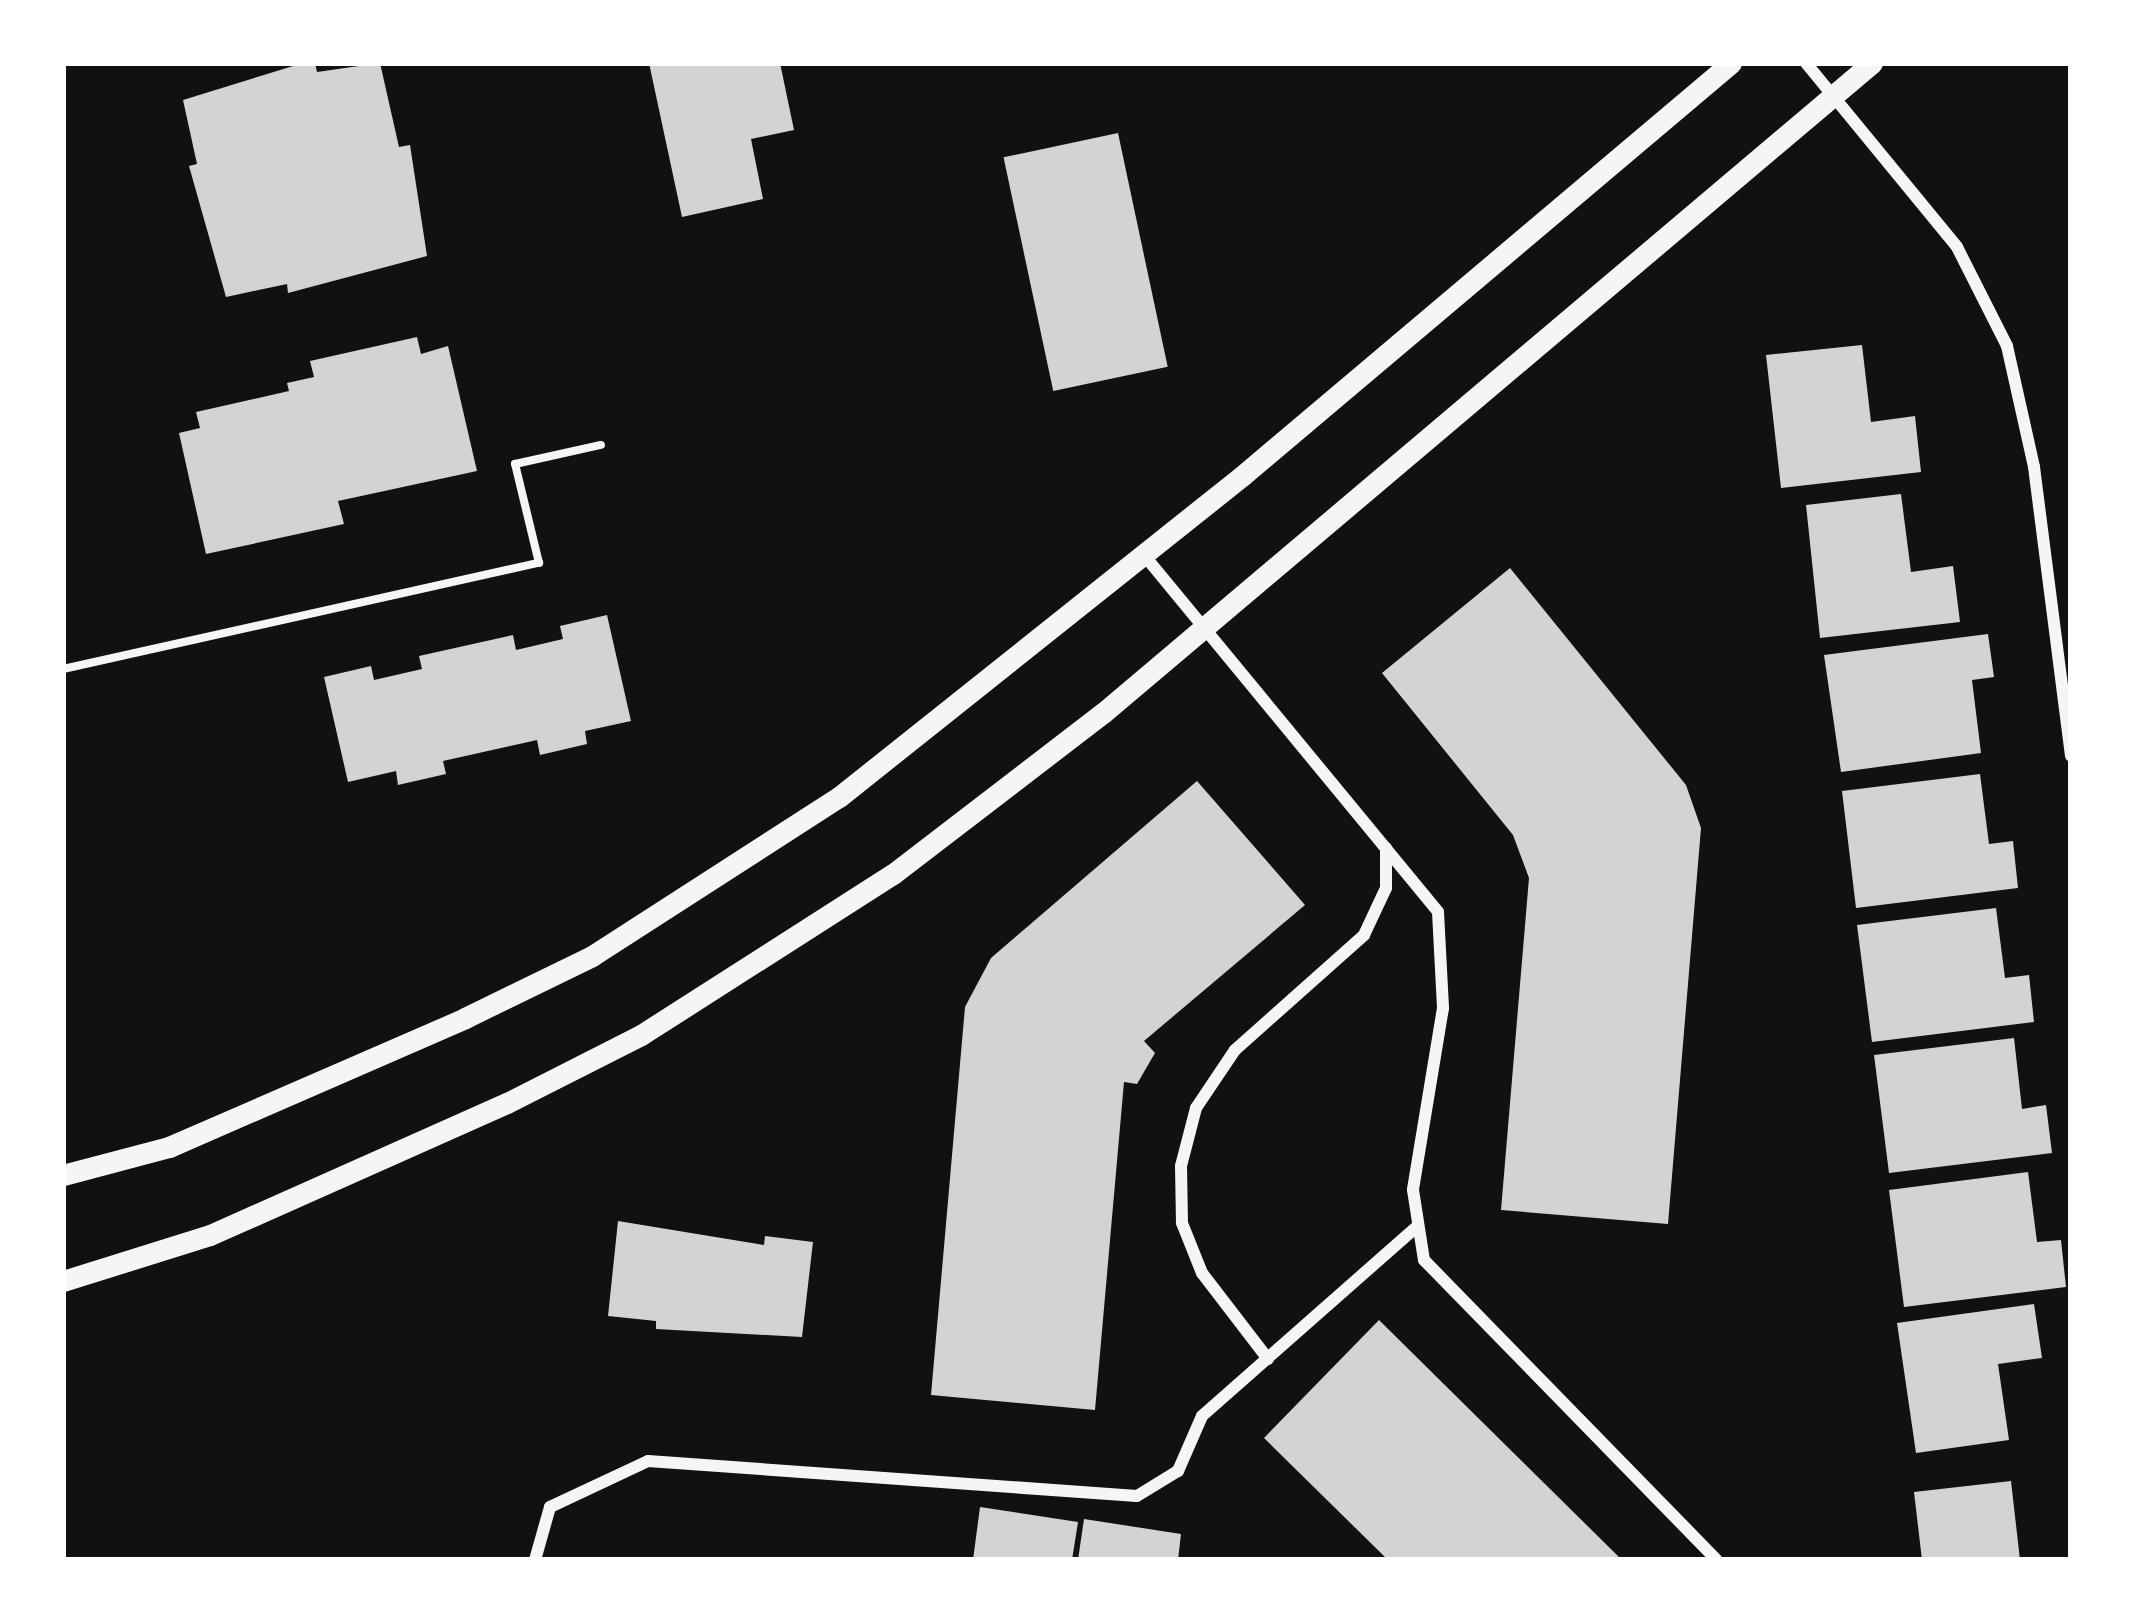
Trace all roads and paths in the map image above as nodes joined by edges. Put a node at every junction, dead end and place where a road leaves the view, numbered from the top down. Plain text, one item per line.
1 (1731, 63) edge
2 (1806, 63) edge
3 (1872, 63) edge
4 (1833, 96) junction
5 (601, 445) dead end
6 (1144, 555) junction
7 (1204, 628) junction
8 (63, 669) edge
9 (2067, 695) edge
10 (2071, 756) edge
11 (1386, 847) junction
12 (63, 1175) edge
13 (1415, 1228) junction
14 (63, 1281) edge
15 (1268, 1359) junction
16 (535, 1560) edge
17 (1717, 1560) edge

1 - 6 street
2 - 4 street
3 - 4 street
4 - 7 street
4 - 9 street
5 - 8 path
6 - 7 street
6 - 12 street
7 - 11 street
7 - 14 street
9 - 10 street
11 - 13 street
11 - 15 street
13 - 15 street
13 - 17 street
15 - 16 street

